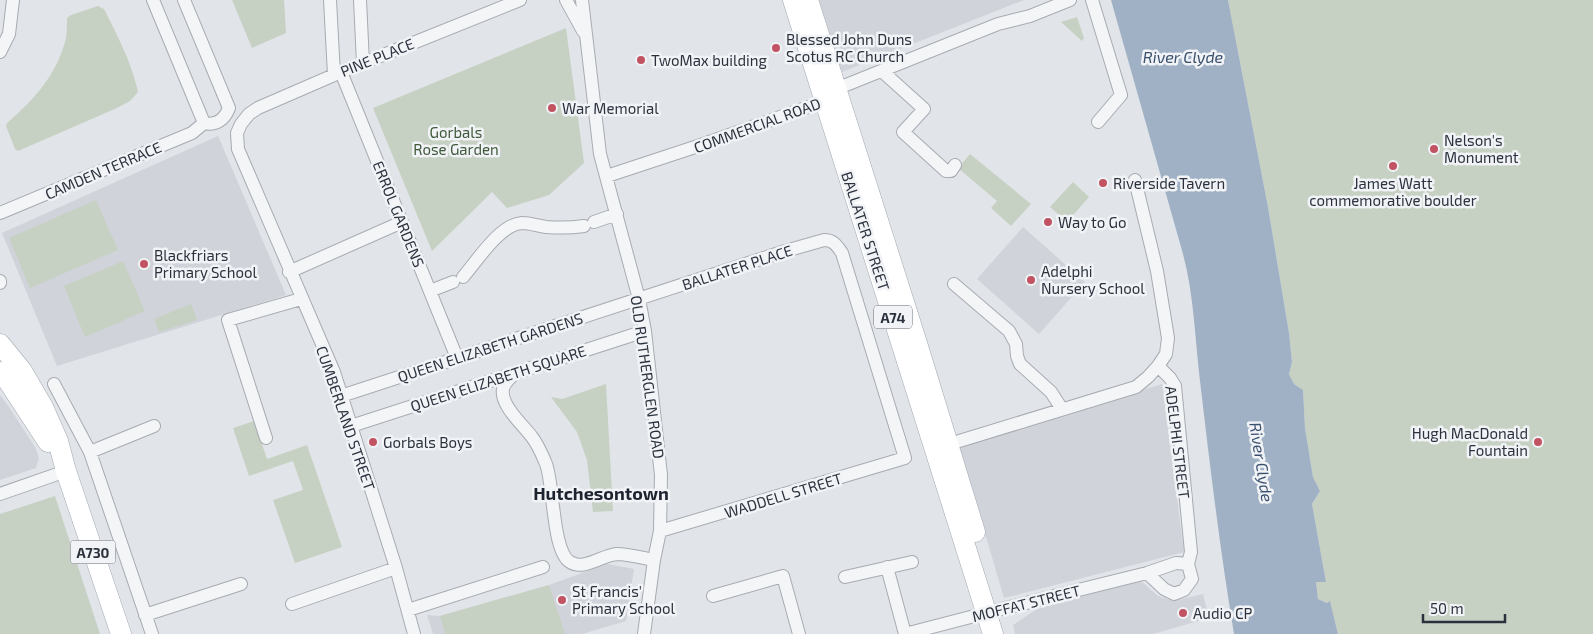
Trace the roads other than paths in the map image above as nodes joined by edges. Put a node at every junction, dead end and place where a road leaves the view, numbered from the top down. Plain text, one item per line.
1 (13, 0) edge
2 (152, 0) edge
3 (184, 0) edge
4 (330, 0) edge
5 (360, 0) edge
6 (520, 0) edge
7 (566, 0) edge
8 (582, 0) edge
9 (793, 0) edge
10 (808, 0) edge
11 (1070, 0) edge
12 (1092, 0) edge
13 (586, 35) junction
14 (0, 52) edge
15 (363, 63) junction
16 (883, 72) junction
17 (337, 73) junction
18 (830, 95) junction
19 (1098, 122) dead end
20 (204, 123) junction
21 (241, 124) joint
22 (955, 165) dead end
23 (607, 176) junction
24 (1135, 180) dead end
25 (0, 213) edge
26 (617, 214) junction
27 (402, 222) junction
28 (289, 272) junction
29 (954, 284) dead end
30 (430, 291) junction
31 (301, 299) junction
32 (639, 299) junction
33 (645, 331) junction
34 (0, 344) edge
35 (457, 358) junction
36 (1158, 366) junction
37 (0, 372) edge
38 (514, 374) junction
39 (54, 384) dead end
40 (342, 396) junction
41 (1062, 409) junction
42 (154, 426) dead end
43 (351, 426) junction
44 (266, 438) dead end
45 (942, 446) junction
46 (90, 452) junction
47 (905, 458) joint
48 (66, 471) junction
49 (0, 494) edge
50 (660, 532) junction
51 (654, 560) junction
52 (912, 562) dead end
53 (1188, 564) junction
54 (887, 567) junction
55 (396, 568) junction
56 (543, 568) dead end
57 (1147, 574) junction
58 (845, 577) dead end
59 (241, 584) dead end
60 (713, 596) dead end
61 (292, 604) dead end
62 (408, 610) junction
63 (992, 611) junction
64 (146, 615) junction
65 (121, 634) edge
66 (152, 634) edge
67 (414, 634) edge
68 (644, 634) edge
69 (799, 634) edge
70 (905, 634) edge
71 (992, 634) edge
72 (1006, 634) edge

1 - 14 street
2 - 20 street
3 - 20 street, CAMDEN TERRACE
4 - 17 street, ERROL GARDENS
5 - 15 street
6 - 15 street, PINE PLACE
7 - 13 street, OLD RUTHERGLEN ROAD
8 - 13 street, OLD RUTHERGLEN ROAD
9 - 18 main road, BALLATER STREET / A74
10 - 18 main road, BALLATER STREET / A74
11 - 16 street, COMMERCIAL ROAD
12 - 19 street
13 - 23 street, OLD RUTHERGLEN ROAD
15 - 17 street, PINE PLACE
16 - 18 street, COMMERCIAL ROAD
16 - 22 street
17 - 21 street, PINE PLACE
17 - 27 street, ERROL GARDENS
18 - 23 street, COMMERCIAL ROAD
18 - 45 main road, BALLATER STREET / A74
20 - 25 street, CAMDEN TERRACE
21 - 28 street, CUMBERLAND STREET
23 - 26 street, OLD RUTHERGLEN ROAD
24 - 36 street, ADELPHI STREET
26 - 30 street
26 - 32 street, OLD RUTHERGLEN ROAD
27 - 28 street
27 - 30 street, ERROL GARDENS
28 - 31 street, CUMBERLAND STREET
29 - 41 street
30 - 35 street, ERROL GARDENS
31 - 40 street, CUMBERLAND STREET
31 - 44 street
32 - 33 street, OLD RUTHERGLEN ROAD
32 - 35 street, QUEEN ELIZABETH GARDENS
32 - 47 street, BALLATER PLACE
33 - 38 street, QUEEN ELIZABETH SQUARE
33 - 50 street, OLD RUTHERGLEN ROAD
34 - 48 main road, A730
35 - 40 street, QUEEN ELIZABETH GARDENS
36 - 41 street
36 - 53 street, ADELPHI STREET
37 - 48 main road, A730
38 - 43 street, QUEEN ELIZABETH SQUARE
38 - 51 street
39 - 46 street
40 - 43 street, CUMBERLAND STREET
41 - 45 street
42 - 46 street
43 - 55 street, CUMBERLAND STREET
45 - 63 main road, BALLATER STREET / A74
46 - 64 street
47 - 50 street, WADDELL STREET
48 - 49 street
48 - 65 main road, A730
50 - 51 street, OLD RUTHERGLEN ROAD
51 - 68 street, OLD RUTHERGLEN ROAD
52 - 54 street
53 - 57 street, MOFFAT STREET
53 - 57 street
54 - 58 street
54 - 70 street
55 - 61 street
55 - 62 street, CUMBERLAND STREET
56 - 62 street
57 - 63 street, MOFFAT STREET
59 - 64 street
60 - 69 street
62 - 67 street, CUMBERLAND STREET
63 - 70 street, MOFFAT STREET
63 - 71 main road, BALLATER STREET / A74
63 - 72 main road, BALLATER STREET / A74
64 - 66 street

